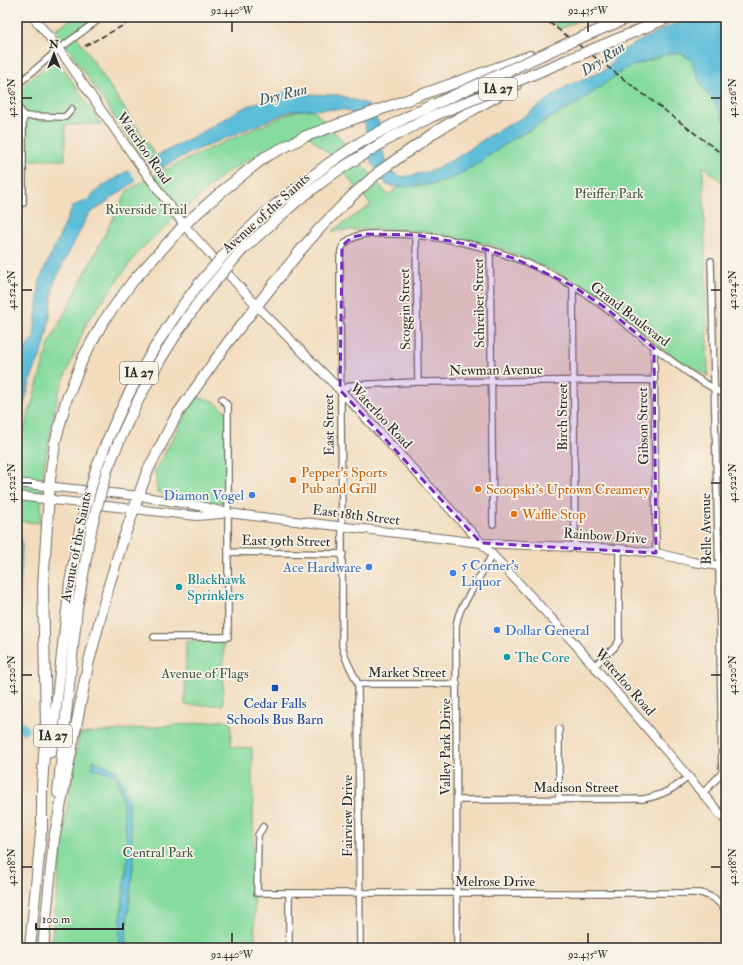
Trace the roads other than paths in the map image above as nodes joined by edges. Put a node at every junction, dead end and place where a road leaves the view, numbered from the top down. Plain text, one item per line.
1 (33, 17) edge
2 (102, 17) edge
3 (630, 17) edge
4 (670, 17) edge
5 (568, 43) junction
6 (59, 49) junction
7 (531, 76) junction
8 (17, 85) edge
9 (17, 105) edge
10 (72, 109) dead end
11 (24, 116) junction
12 (20, 203) edge
13 (184, 225) junction
14 (416, 235) junction
15 (239, 246) junction
16 (490, 250) junction
17 (340, 257) joint
18 (711, 261) dead end
19 (573, 286) junction
20 (202, 288) junction
21 (257, 306) junction
22 (654, 348) junction
23 (654, 380) junction
24 (574, 381) junction
25 (418, 382) junction
26 (491, 382) junction
27 (340, 390) junction
28 (715, 390) junction
29 (726, 395) edge
30 (222, 399) dead end
31 (17, 483) edge
32 (50, 487) junction
33 (17, 496) edge
34 (139, 496) junction
35 (49, 500) junction
36 (134, 510) junction
37 (228, 513) junction
38 (493, 524) dead end
39 (342, 527) junction
40 (481, 543) junction
41 (575, 547) junction
42 (619, 549) junction
43 (228, 552) junction
44 (656, 553) junction
45 (342, 554) junction
46 (492, 555) junction
47 (723, 567) edge
48 (154, 637) dead end
49 (594, 666) junction
50 (358, 684) junction
51 (457, 684) junction
52 (723, 695) edge
53 (559, 729) dead end
54 (724, 773) edge
55 (689, 776) junction
56 (703, 793) junction
57 (559, 799) junction
58 (457, 800) junction
59 (726, 821) edge
60 (263, 827) dead end
61 (42, 830) junction
62 (53, 844) junction
63 (289, 893) junction
64 (360, 893) junction
65 (457, 893) junction
66 (726, 910) edge
67 (30, 945) edge
68 (43, 948) edge
69 (289, 948) edge
70 (360, 948) edge
71 (457, 948) edge

1 - 6 main road, Waterloo Road
2 - 6 street
3 - 5 highway, Avenue of the Saints / IA 27, bridge
4 - 7 highway, Avenue of the Saints / IA 27, bridge
5 - 13 highway, bridge
5 - 15 highway, Avenue of the Saints / IA 27, bridge
6 - 8 street
6 - 13 main road, Waterloo Road
7 - 15 highway, Avenue of the Saints / IA 27, bridge
7 - 21 highway, bridge
9 - 11 street
10 - 11 street
11 - 12 street
13 - 21 main road, Waterloo Road
13 - 32 highway
14 - 16 street, Grand Boulevard
14 - 17 street, Grand Boulevard
14 - 25 street, Scoggin Street
15 - 20 highway, Avenue of the Saints / IA 27, bridge
16 - 19 street, Grand Boulevard
16 - 26 street, Schreiber Street
17 - 27 street, East Street
18 - 28 street, Belle Avenue
19 - 22 street, Grand Boulevard
19 - 24 street, Birch Street
20 - 61 highway, Avenue of the Saints / IA 27, bridge
20 - 62 highway, Avenue of the Saints / IA 27, bridge
21 - 27 main road, Waterloo Road
21 - 34 highway
22 - 23 street, Gibson Street
22 - 28 street, Grand Boulevard
23 - 24 street, Newman Avenue
23 - 44 street, Gibson Street
24 - 26 street, Newman Avenue
24 - 41 street, Birch Street
25 - 26 street, Newman Avenue
25 - 27 street, Newman Avenue
26 - 38 street, Schreiber Street
27 - 39 street, East Street
27 - 40 main road, Waterloo Road
28 - 29 street, Grand Boulevard
28 - 47 street, Belle Avenue
30 - 37 street
31 - 32 main road, East 18th Street
32 - 34 main road, East 18th Street
32 - 35 highway
33 - 35 main road, East 18th Street
34 - 36 highway
34 - 37 main road, East 18th Street
35 - 36 main road, East 18th Street
35 - 61 highway
36 - 37 main road, East 18th Street
36 - 62 highway
37 - 39 main road, East 18th Street
37 - 43 street
39 - 40 main road, East 18th Street
39 - 45 street, East Street
40 - 41 main road, Rainbow Drive
40 - 46 main road, Waterloo Road
41 - 42 main road, Rainbow Drive
42 - 44 main road, Rainbow Drive
42 - 49 street
43 - 45 street, East 19th Street
43 - 48 street
44 - 47 main road, Rainbow Drive
45 - 50 street, East Street
46 - 49 main road, Waterloo Road
46 - 51 street, Valley Park Drive
47 - 52 street, Belle Avenue
49 - 55 main road, Waterloo Road
50 - 51 street, Market Street
50 - 64 street, Fairview Drive
51 - 58 street, Valley Park Drive
52 - 54 street, Belle Avenue
53 - 57 street
54 - 56 street
55 - 56 main road, Waterloo Road
55 - 57 street, Madison Street
56 - 59 main road, Waterloo Road
57 - 58 street, Madison Street
58 - 65 street, Valley Park Drive
60 - 63 street, Melrose Drive
61 - 67 highway, Avenue of the Saints / IA 27
62 - 68 highway, Avenue of the Saints / IA 27
63 - 64 street, Melrose Drive
63 - 69 street
64 - 65 street, Melrose Drive
64 - 70 street, Fairview Drive
65 - 66 street, Melrose Drive
65 - 71 street, Valley Park Drive

